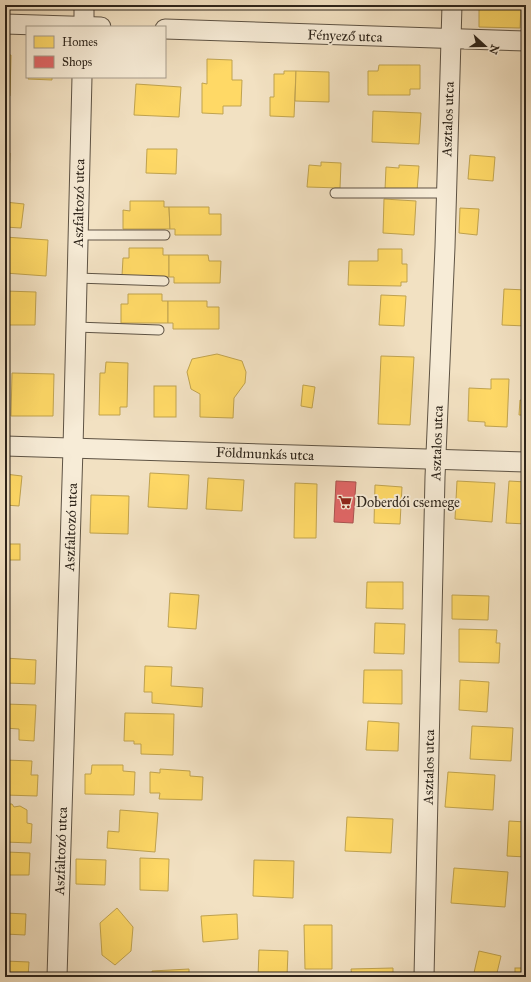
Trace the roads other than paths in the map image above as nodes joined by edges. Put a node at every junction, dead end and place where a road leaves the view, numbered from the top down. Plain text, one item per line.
1 (84, 5) edge
2 (452, 5) edge
3 (5, 24) edge
4 (61, 26) edge
5 (89, 26) edge
6 (166, 29) edge
7 (451, 39) junction
8 (526, 42) edge
9 (82, 78) edge
10 (335, 193) dead end
11 (446, 193) junction
12 (78, 235) junction
13 (165, 235) dead end
14 (77, 278) junction
15 (164, 281) dead end
16 (76, 327) junction
17 (158, 330) dead end
18 (5, 446) edge
19 (73, 448) junction
20 (436, 460) junction
21 (526, 462) edge
22 (57, 977) edge
23 (424, 977) edge

1 - 5 street
2 - 7 street, Asztalos utca
3 - 4 street
6 - 7 street, Fényező utca
7 - 8 street, Fényező utca
7 - 11 street, Asztalos utca
9 - 12 street, Aszfaltozó utca
10 - 11 lane
11 - 20 street, Asztalos utca
12 - 13 lane
12 - 14 street, Aszfaltozó utca
14 - 15 lane
14 - 16 street, Aszfaltozó utca
16 - 17 lane
16 - 19 street, Aszfaltozó utca
18 - 19 street, Földmunkás utca
19 - 20 street, Földmunkás utca
19 - 22 street, Aszfaltozó utca
20 - 21 street, Földmunkás utca
20 - 23 street, Asztalos utca

